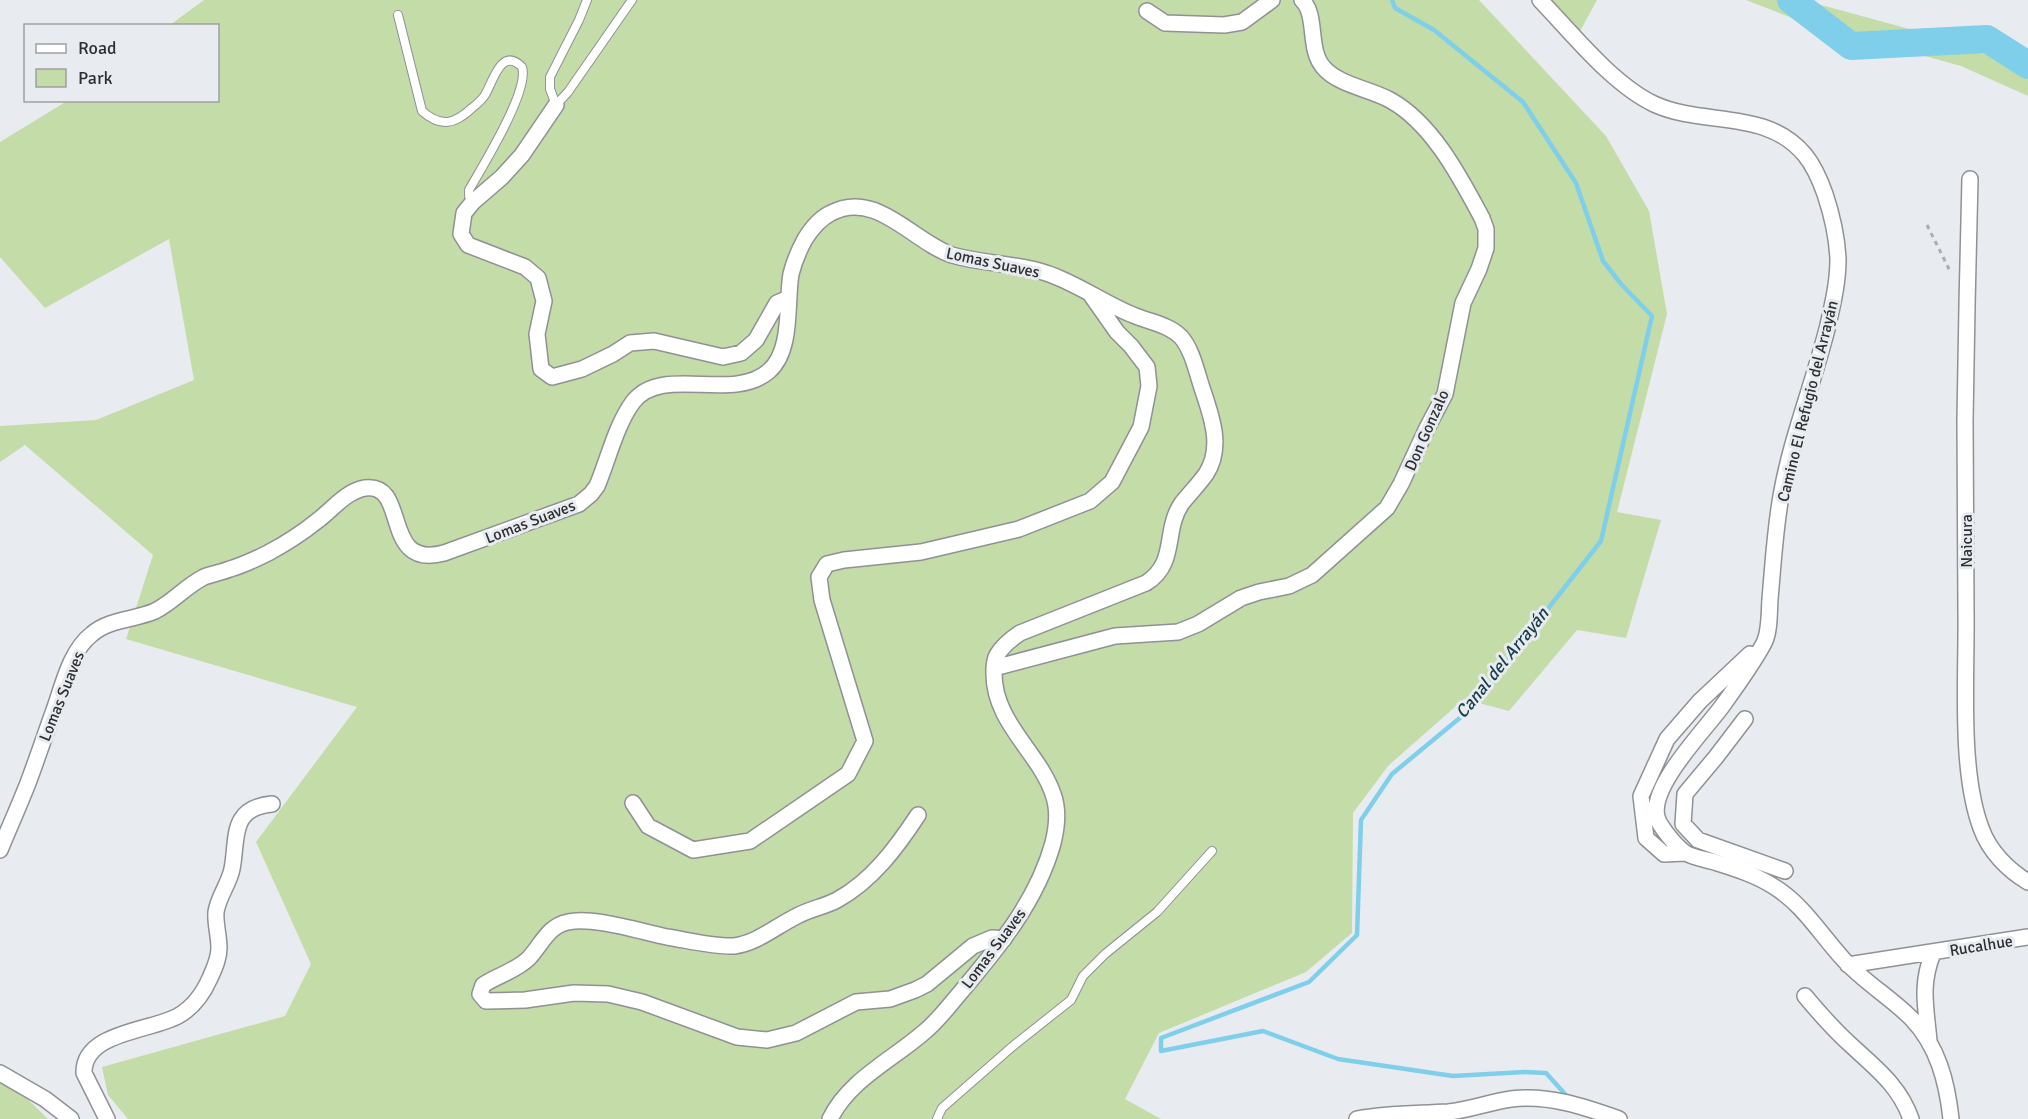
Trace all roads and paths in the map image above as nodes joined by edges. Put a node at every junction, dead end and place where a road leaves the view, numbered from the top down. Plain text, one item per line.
1 (587, 0) edge
2 (632, 0) edge
3 (1272, 0) edge
4 (1302, 0) edge
5 (1540, 0) edge
6 (1147, 10) dead end
7 (398, 15) dead end
8 (556, 105) junction
9 (1970, 179) dead end
10 (473, 202) junction
11 (1927, 225) dead end
12 (1952, 274) dead end
13 (1089, 292) junction
14 (789, 298) junction
15 (1766, 640) junction
16 (994, 668) junction
17 (1745, 720) dead end
18 (633, 803) dead end
19 (272, 804) dead end
20 (918, 815) dead end
21 (0, 850) edge
22 (1212, 851) dead end
23 (1685, 853) junction
24 (1756, 868) junction
25 (1785, 871) dead end
26 (2028, 882) edge
27 (2028, 937) edge
28 (1004, 939) junction
29 (1933, 953) junction
30 (1848, 965) junction
31 (1805, 996) dead end
32 (1929, 1041) junction
33 (0, 1073) edge
34 (71, 1119) edge
35 (107, 1119) edge
36 (830, 1119) edge
37 (938, 1119) edge
38 (1357, 1119) edge
39 (1619, 1119) edge
40 (1911, 1119) edge
41 (1951, 1119) edge

1 - 8 lane
2 - 8 lane
3 - 6 street
4 - 16 street, Don Gonzalo
5 - 15 street, Camino El Refugio del Arrayán
7 - 10 lane
8 - 10 street
9 - 26 street, Naicura
10 - 14 street
11 - 12 path
13 - 14 street, Lomas Suaves
13 - 16 street, Lomas Suaves
13 - 18 street
14 - 21 street, Lomas Suaves
15 - 23 street, Camino El Refugio del Arrayán
15 - 23 street
16 - 28 street, Lomas Suaves
17 - 24 street
19 - 35 street
20 - 28 street
22 - 37 lane
23 - 24 street
24 - 25 street
24 - 30 street
27 - 29 street, Rucalhue
28 - 36 street, Lomas Suaves
29 - 30 street, Rucalhue
29 - 32 street, Rucalhue
30 - 32 street
31 - 40 street
32 - 41 street
33 - 34 street
38 - 39 street

